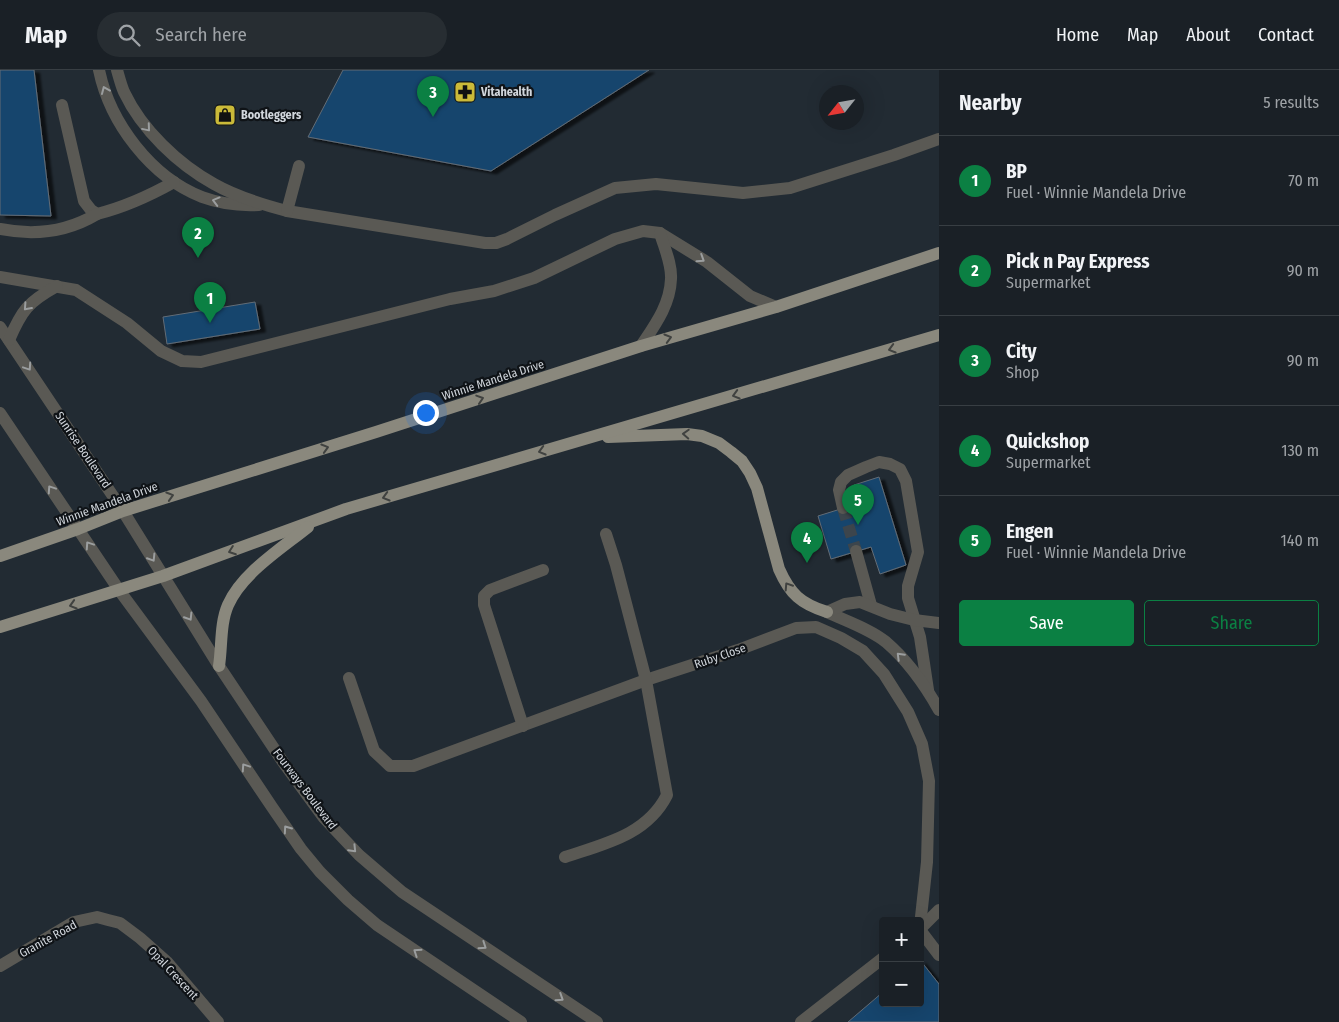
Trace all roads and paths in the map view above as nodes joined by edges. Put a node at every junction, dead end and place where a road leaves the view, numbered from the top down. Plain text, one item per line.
1 (99, 70) edge
2 (117, 70) edge
3 (62, 105) dead end
4 (939, 138) edge
5 (299, 166) dead end
6 (174, 182) junction
7 (264, 205) junction
8 (287, 211) junction
9 (97, 214) junction
10 (0, 229) edge
11 (660, 233) junction
12 (939, 254) edge
13 (0, 277) edge
14 (57, 286) junction
15 (776, 307) junction
16 (0, 327) edge
17 (939, 335) edge
18 (9, 340) junction
19 (641, 346) junction
20 (0, 413) edge
21 (588, 438) junction
22 (843, 508) tunnel mouth
23 (123, 511) junction
24 (316, 520) junction
25 (78, 530) junction
26 (606, 534) dead end
27 (856, 551) tunnel mouth
28 (0, 556) edge
29 (543, 570) dead end
30 (163, 576) junction
31 (119, 590) junction
32 (871, 605) junction
33 (827, 612) junction
34 (914, 620) junction
35 (939, 623) edge
36 (0, 628) edge
37 (219, 666) junction
38 (349, 678) dead end
39 (646, 680) junction
40 (928, 690) junction
41 (939, 710) edge
42 (523, 726) junction
43 (565, 857) dead end
44 (939, 910) edge
45 (921, 917) edge
46 (97, 918) joint
47 (924, 925) edge
48 (924, 934) edge
49 (939, 954) edge
50 (879, 961) edge
51 (0, 966) edge
52 (218, 1022) edge
53 (521, 1022) edge
54 (597, 1022) edge
55 (801, 1022) edge

6 -> 1 street
2 -> 7 street
3 - 9 street
4 - 8 street
5 - 8 street
7 -> 6 street
6 - 9 street
7 - 8 street
9 - 10 street
11 - 14 street
11 -> 15 street
11 - 19 street
12 - 15 main road, Winnie Mandela Drive
13 - 14 street
14 -> 18 street
19 -> 15 main road, Winnie Mandela Drive
16 - 18 street, Sunrise Boulevard
17 -> 21 main road
18 -> 23 street, Sunrise Boulevard
23 -> 19 main road, Winnie Mandela Drive
25 -> 20 street
21 -> 24 main road
33 -> 21 main road
22 - 34 street
23 - 25 main road, Winnie Mandela Drive
23 -> 30 street, Sunrise Boulevard
24 -> 30 main road
24 - 37 main road
25 - 28 main road, Winnie Mandela Drive
31 -> 25 street
26 - 39 street
27 - 32 street
29 - 42 street
30 - 31 main road
30 -> 37 street, Fourways Boulevard
31 -> 36 main road
53 -> 31 street
32 - 33 street
32 - 34 street
40 -> 33 street
34 - 35 street
34 - 40 street
37 -> 54 street, Fourways Boulevard
38 - 42 street, Ruby Close
39 - 42 street, Ruby Close
39 - 43 street
39 - 45 street, Ruby Close
40 - 41 street
44 - 47 street
46 - 51 street, Granite Road
46 - 52 street, Opal Crescent
48 - 49 street
50 - 55 street

